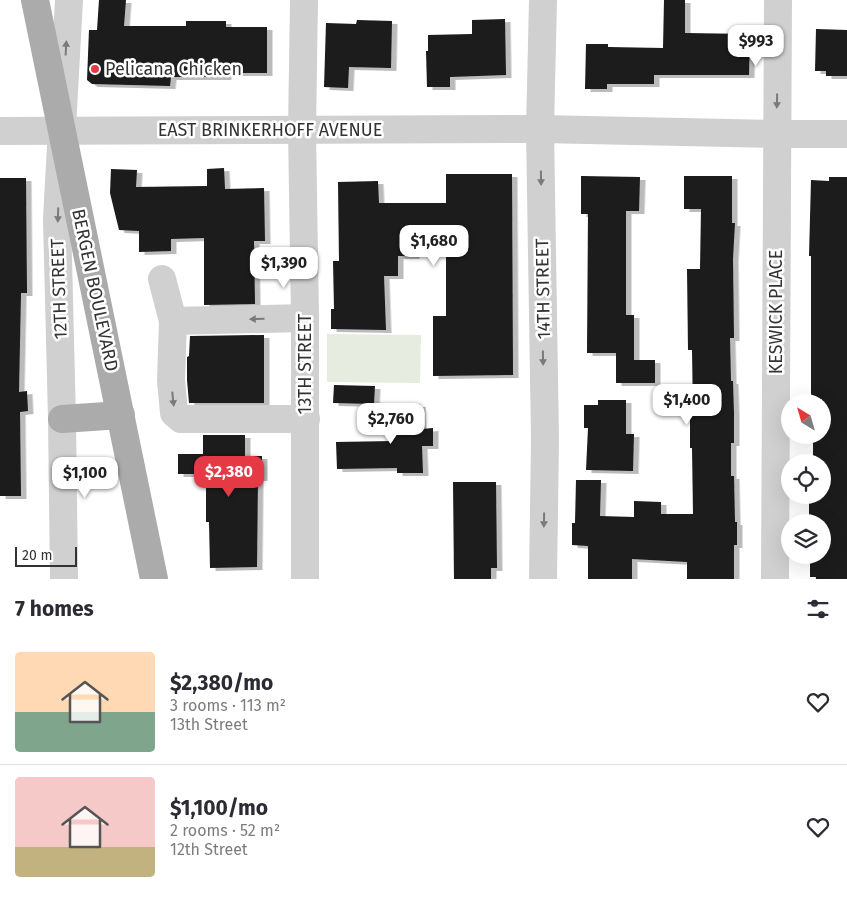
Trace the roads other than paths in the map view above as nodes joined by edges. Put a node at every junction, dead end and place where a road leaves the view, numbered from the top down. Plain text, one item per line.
1 (35, 0) edge
2 (69, 0) edge
3 (304, 0) edge
4 (543, 0) edge
5 (778, 0) edge
6 (540, 129) junction
7 (302, 130) junction
8 (0, 131) edge
9 (62, 131) junction
10 (776, 134) junction
11 (847, 134) edge
12 (162, 278) dead end
13 (306, 318) junction
14 (173, 321) junction
15 (121, 415) junction
16 (62, 419) junction
17 (306, 419) junction
18 (64, 579) edge
19 (154, 579) edge
20 (306, 579) edge
21 (543, 579) edge
22 (774, 579) edge

1 - 9 main road, BERGEN BOULEVARD
9 -> 2 street, 12TH STREET
3 - 7 street, 13TH STREET
4 - 6 street, 14TH STREET
5 -> 10 street, KESWICK PLACE
6 - 7 street, EAST BRINKERHOFF AVENUE
6 - 10 street, EAST BRINKERHOFF AVENUE
6 -> 21 street, 14TH STREET
7 - 9 street, EAST BRINKERHOFF AVENUE
7 - 13 street, 13TH STREET
8 - 9 street, EAST BRINKERHOFF AVENUE
9 - 15 main road, BERGEN BOULEVARD
9 -> 16 street, 12TH STREET
10 - 11 street, EAST BRINKERHOFF AVENUE
10 - 22 street, KESWICK PLACE
12 - 14 street
13 -> 14 street
13 - 17 street, 13TH STREET
14 -> 17 street
15 - 16 main road
15 - 19 main road, BERGEN BOULEVARD
16 - 18 street, 12TH STREET
17 - 20 street, 13TH STREET

